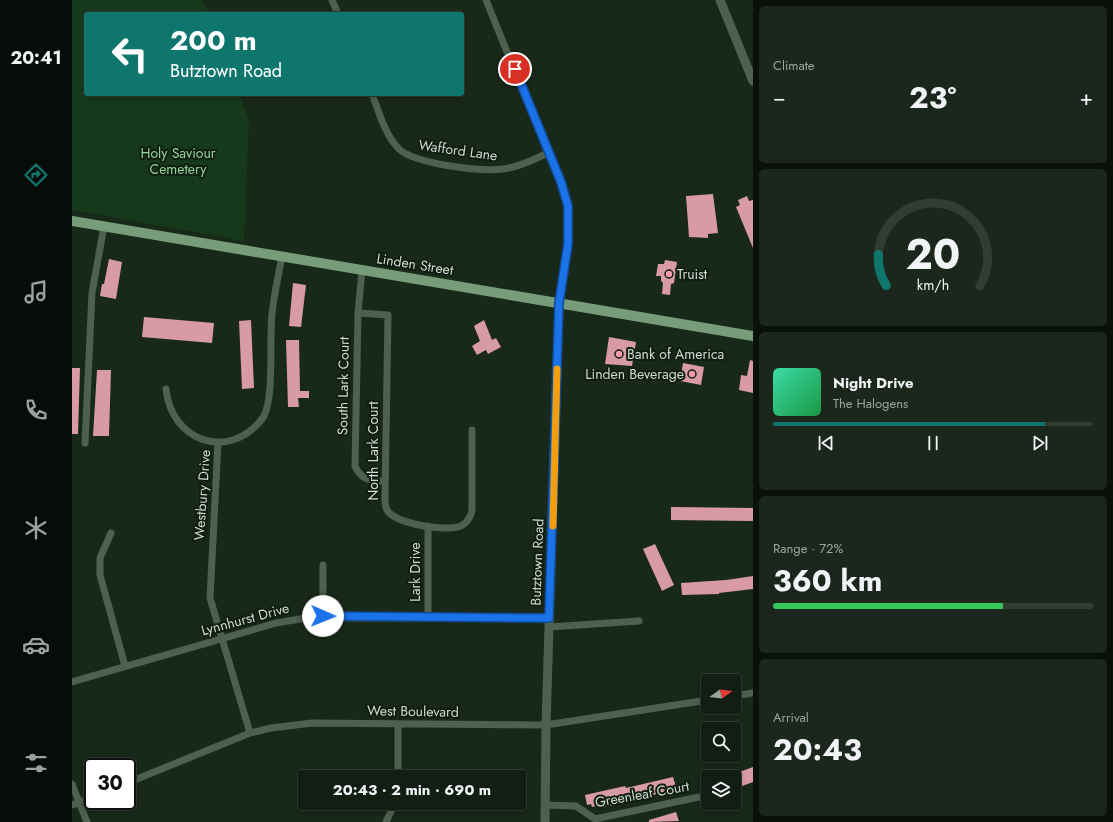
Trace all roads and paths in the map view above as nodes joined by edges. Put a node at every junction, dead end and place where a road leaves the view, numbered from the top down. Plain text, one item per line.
1 (332, 0) edge
2 (486, 0) edge
3 (720, 0) edge
4 (337, 12) edge
5 (753, 81) edge
6 (373, 96) edge
7 (550, 152) junction
8 (72, 221) edge
9 (104, 226) junction
10 (282, 257) junction
11 (362, 270) junction
12 (559, 303) junction
13 (358, 313) junction
14 (753, 336) edge
15 (166, 389) dead end
16 (472, 430) dead end
17 (85, 443) dead end
18 (218, 443) junction
19 (385, 481) junction
20 (428, 526) junction
21 (111, 533) dead end
22 (323, 565) dead end
23 (323, 616) junction
24 (428, 618) junction
25 (638, 621) dead end
26 (549, 623) junction
27 (221, 638) junction
28 (125, 666) junction
29 (72, 682) edge
30 (753, 693) edge
31 (741, 695) edge
32 (701, 701) edge
33 (398, 724) junction
34 (546, 725) junction
35 (250, 733) junction
36 (398, 770) edge
37 (136, 779) edge
38 (72, 784) edge
39 (699, 797) dead end
40 (84, 800) edge
41 (80, 802) junction
42 (72, 805) edge
43 (546, 805) junction
44 (392, 810) edge
45 (87, 822) edge
46 (386, 822) edge
47 (545, 822) edge

1 - 4 street
2 - 7 street
3 - 5 street
6 - 7 street, Wafford Lane
7 - 12 street
8 - 9 main road, Linden Street
9 - 10 main road, Linden Street
9 - 17 street
10 - 11 main road, Linden Street
10 - 18 street, Westbury Drive
11 - 12 main road, Linden Street
11 - 13 street, South Lark Court
12 - 14 main road, Linden Street
12 - 26 street, Butztown Road
13 - 19 street, South Lark Court
13 - 19 street, North Lark Court
15 - 18 street
16 - 20 street, North Lark Court
18 - 27 street, Westbury Drive
19 - 20 street, North Lark Court
20 - 24 street, Lark Drive
21 - 28 street
22 - 23 street
23 - 24 street, Lynnhurst Drive
23 - 27 street, Lynnhurst Drive
24 - 26 street, Lynnhurst Drive
25 - 26 street, Lynnhurst Drive
26 - 34 street, Butztown Road
27 - 28 street, Lynnhurst Drive
27 - 35 street, Westbury Drive
28 - 29 street, Lynnhurst Drive
30 - 31 street
32 - 34 street, West Boulevard
33 - 34 street, West Boulevard
33 - 35 street, West Boulevard
33 - 36 street
34 - 43 street, Butztown Road
35 - 37 street, West Boulevard
38 - 41 street
39 - 43 street, Greenleaf Court
40 - 41 street
41 - 42 street
41 - 45 street
43 - 47 street, Butztown Road
44 - 46 street

